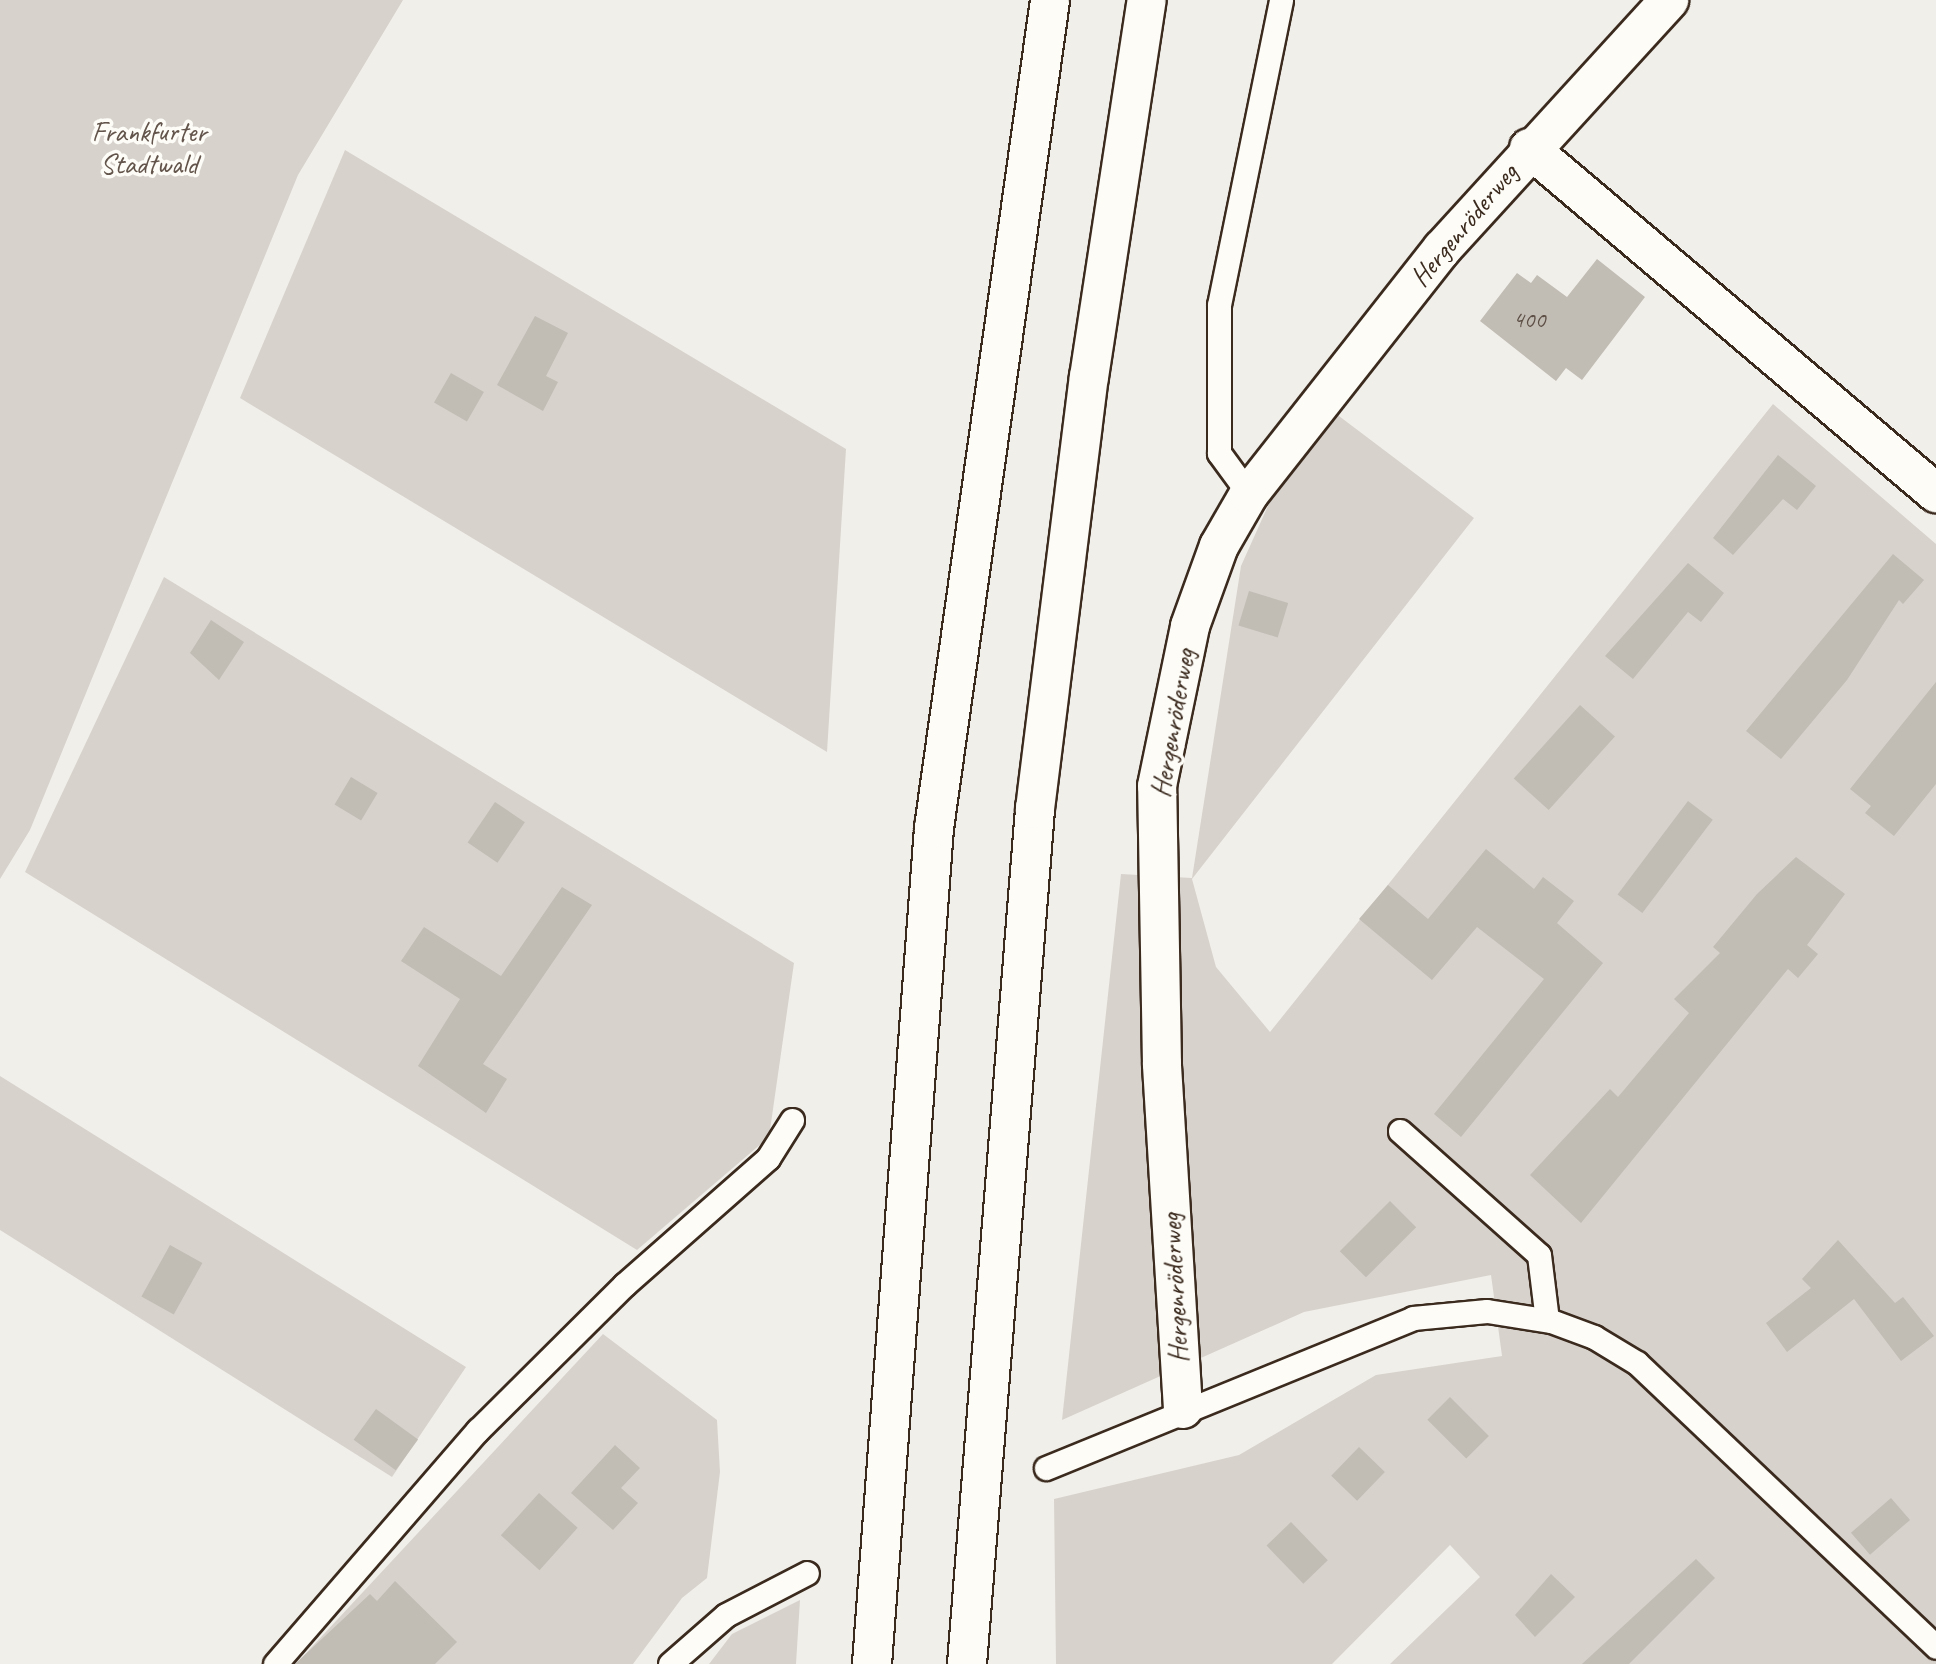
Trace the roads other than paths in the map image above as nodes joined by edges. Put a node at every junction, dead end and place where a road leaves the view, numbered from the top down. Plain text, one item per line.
1 (1049, 0) edge
2 (1147, 0) edge
3 (1281, 0) edge
4 (1669, 0) edge
5 (1530, 148) junction
6 (1936, 493) edge
7 (1249, 494) junction
8 (792, 1120) dead end
9 (1400, 1131) dead end
10 (1547, 1320) junction
11 (1183, 1409) junction
12 (1046, 1468) dead end
13 (807, 1573) dead end
14 (1936, 1647) edge
15 (275, 1664) edge
16 (670, 1664) edge
17 (872, 1664) edge
18 (967, 1664) edge

1 - 17 main road
2 - 18 main road
3 - 7 lane
4 - 5 main road, Hergenröderweg
5 - 6 main road, Hergenröderweg
5 - 7 main road, Hergenröderweg
7 - 11 main road, Hergenröderweg
8 - 15 lane
9 - 10 lane
10 - 11 lane
10 - 14 lane
11 - 12 lane
13 - 16 lane

